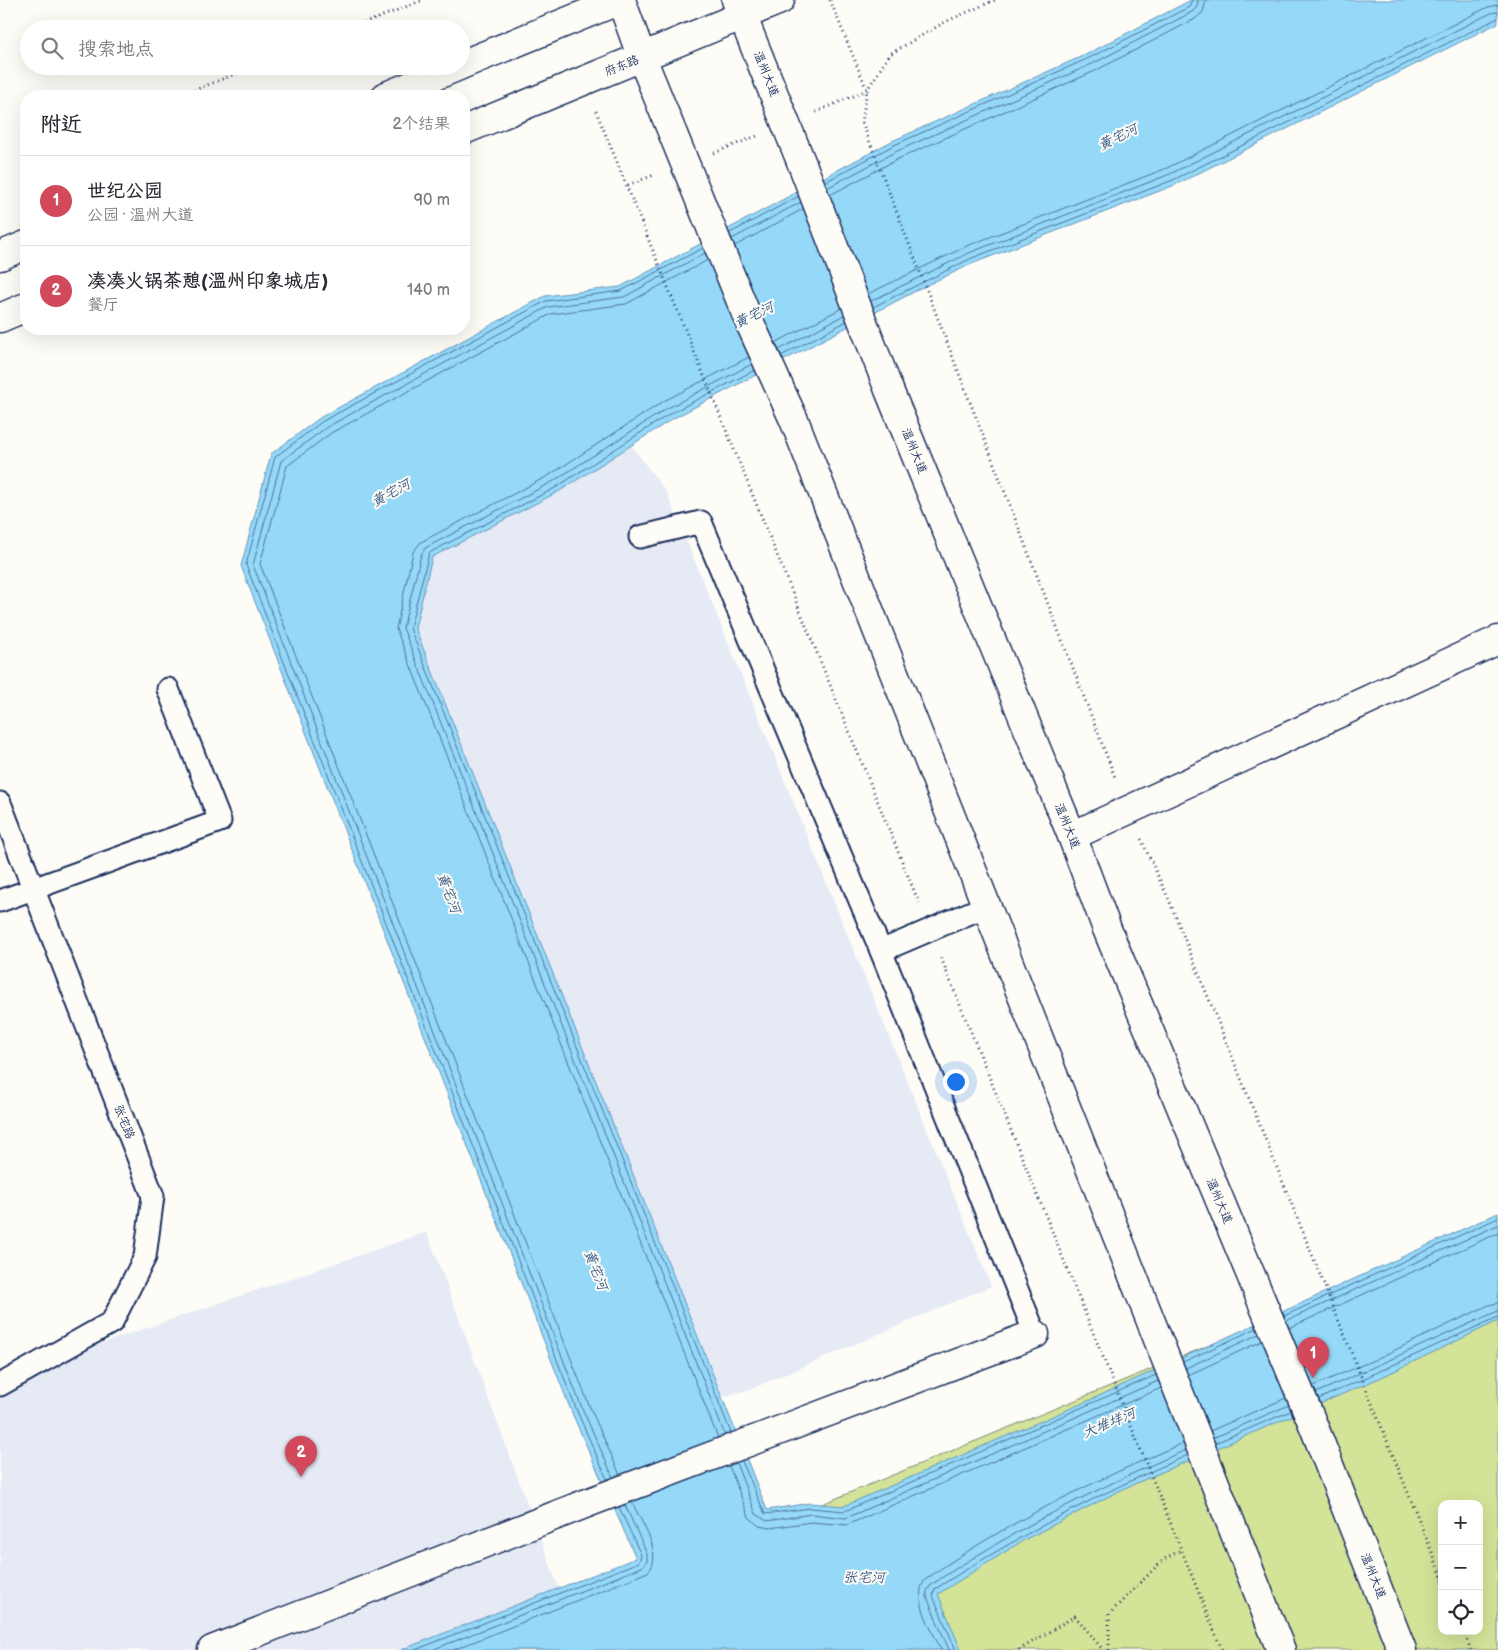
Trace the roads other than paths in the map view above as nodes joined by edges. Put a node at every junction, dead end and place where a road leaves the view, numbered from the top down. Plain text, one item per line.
1 (620, 0) edge
2 (780, 0) edge
3 (739, 8) edge
4 (642, 58) junction
5 (470, 62) edge
6 (438, 75) edge
7 (401, 90) edge
8 (470, 128) edge
9 (20, 248) edge
10 (0, 256) edge
11 (20, 310) edge
12 (0, 318) edge
13 (640, 537) dead end
14 (1498, 640) edge
15 (168, 689) dead end
16 (0, 803) edge
17 (1072, 836) junction
18 (34, 889) junction
19 (0, 902) edge
20 (986, 906) junction
21 (881, 951) junction
22 (1035, 1334) joint
23 (0, 1385) edge
24 (212, 1650) edge
25 (1281, 1650) edge
26 (1402, 1650) edge

1 - 4 main road
1 - 5 main road
2 - 3 main road, 府东路
3 - 4 main road, 府东路
3 - 17 main road, 温州大道
4 - 8 main road, 府东路
4 - 20 main road
6 - 7 main road
9 - 10 main road
11 - 12 main road
13 - 21 lane
14 - 17 main road
15 - 18 lane
16 - 18 lane, 张宅路
17 - 26 main road, 温州大道
18 - 19 lane
18 - 23 lane, 张宅路
20 - 21 lane
20 - 25 main road
21 - 22 lane
22 - 24 main road

